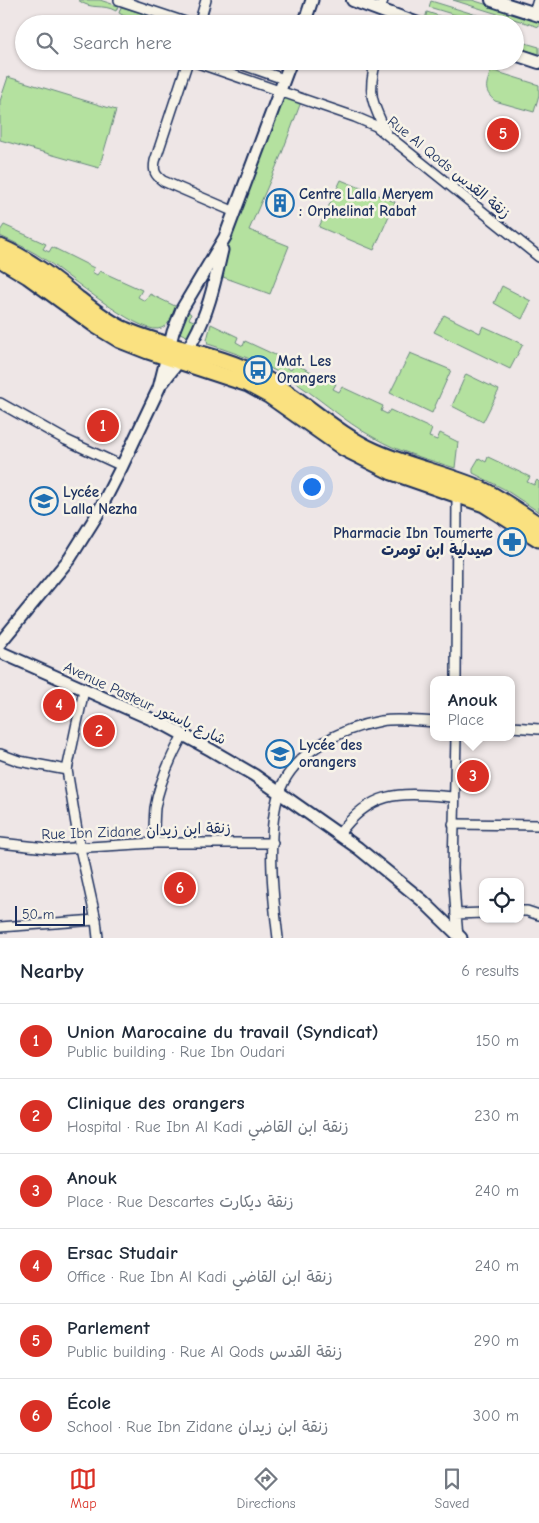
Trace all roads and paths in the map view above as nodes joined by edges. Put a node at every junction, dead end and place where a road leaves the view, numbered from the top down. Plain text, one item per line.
1 (119, 0) edge
2 (206, 0) edge
3 (312, 0) edge
4 (492, 0) edge
5 (538, 0) edge
6 (357, 1) edge
7 (385, 12) edge
8 (536, 14) edge
9 (164, 15) edge
10 (202, 15) edge
11 (307, 15) edge
12 (524, 57) edge
13 (539, 62) edge
14 (187, 70) edge
15 (217, 70) edge
16 (258, 70) edge
17 (288, 70) edge
18 (374, 70) edge
19 (284, 79) junction
20 (279, 91) junction
21 (386, 135) junction
22 (235, 212) junction
23 (225, 237) junction
24 (0, 247) edge
25 (539, 257) edge
26 (0, 259) edge
27 (175, 354) junction
28 (0, 403) edge
29 (122, 466) junction
30 (457, 494) junction
31 (539, 525) edge
32 (539, 539) edge
33 (0, 643) edge
34 (0, 652) edge
35 (456, 676) edge
36 (84, 690) junction
37 (430, 722) edge
38 (515, 727) edge
39 (539, 729) edge
40 (183, 735) junction
41 (456, 741) edge
42 (0, 754) edge
43 (67, 770) junction
44 (279, 792) junction
45 (453, 797) junction
46 (453, 824) junction
47 (539, 825) edge
48 (338, 834) junction
49 (272, 842) junction
50 (0, 843) edge
51 (154, 843) junction
52 (80, 848) junction
53 (524, 911) edge
54 (479, 913) edge
55 (456, 914) junction
56 (539, 915) edge
57 (96, 920) junction
58 (0, 927) edge
59 (459, 936) edge
60 (98, 938) edge
61 (278, 938) edge

1 - 9 street
2 - 10 street
3 - 11 street
4 - 8 main road
5 - 8 street
6 - 7 main road
12 - 13 main road
14 - 22 street
15 - 20 street, Rue Al Qods زنقة القدس
16 - 19 street
17 - 19 street
18 - 21 street
19 - 20 street
20 - 21 street, Rue Al Qods زنقة القدس
20 - 22 street
21 - 25 street, Rue Al Qods زنقة القدس
22 - 23 street
23 - 27 street
23 - 27 street
24 - 27 main road
26 - 27 main road
27 - 29 street
27 - 30 main road
27 - 31 main road
28 - 29 street
29 - 33 street
30 - 32 main road
30 - 35 street
34 - 36 street, Avenue Pasteur شارع باستور
36 - 40 street, Avenue Pasteur شارع باستور
36 - 43 street
37 - 44 street
38 - 39 street
40 - 44 street, Avenue Pasteur شارع باستور
40 - 51 street
41 - 45 street
42 - 43 street
43 - 52 street
44 - 48 street, Avenue Pasteur شارع باستور
44 - 49 street
45 - 46 street
45 - 48 street
46 - 47 street
46 - 55 street
48 - 59 street, Avenue Pasteur شارع باستور
49 - 51 street, Rue Ibn Zidane زنقة ابن زيدان
49 - 61 street
50 - 52 street, Rue Ibn Zidane زنقة ابن زيدان
51 - 52 street, Rue Ibn Zidane زنقة ابن زيدان
52 - 57 street
53 - 56 street
54 - 55 street
55 - 59 street
57 - 58 street
57 - 60 street

